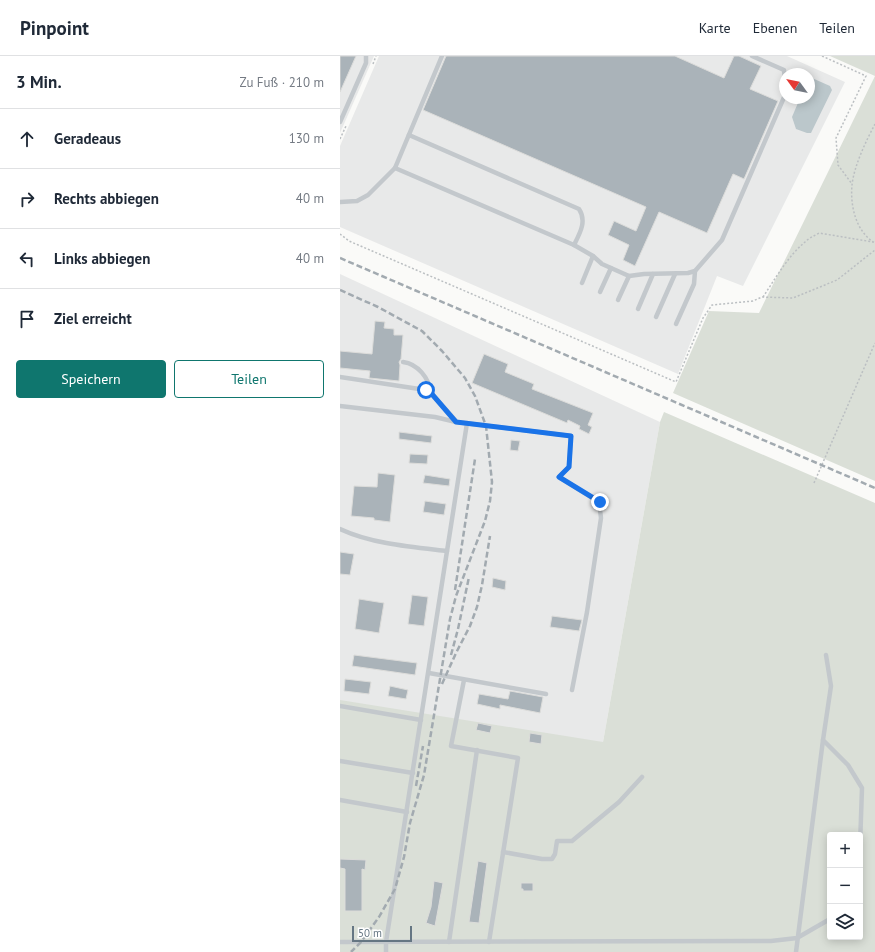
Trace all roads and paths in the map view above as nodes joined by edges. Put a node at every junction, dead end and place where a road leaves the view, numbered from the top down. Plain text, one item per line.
1 (366, 56) edge
2 (442, 56) edge
3 (752, 56) edge
4 (822, 56) edge
5 (779, 68) edge
6 (781, 104) edge
7 (340, 122) edge
8 (875, 124) edge
9 (409, 135) junction
10 (395, 168) junction
11 (852, 184) junction
12 (340, 202) edge
13 (340, 234) edge
14 (874, 242) edge
15 (574, 245) junction
16 (875, 250) edge
17 (594, 256) junction
18 (611, 268) junction
19 (695, 271) junction
20 (653, 274) junction
21 (675, 274) junction
22 (629, 276) junction
23 (582, 283) dead end
24 (600, 292) dead end
25 (762, 297) junction
26 (618, 300) dead end
27 (638, 309) dead end
28 (656, 317) dead end
29 (676, 324) dead end
30 (875, 343) edge
31 (403, 362) dead end
32 (340, 377) edge
33 (431, 393) junction
34 (340, 406) edge
35 (456, 422) junction
36 (467, 423) junction
37 (814, 483) dead end
38 (340, 529) edge
39 (447, 551) junction
40 (826, 655) dead end
41 (429, 673) junction
42 (464, 680) junction
43 (572, 690) dead end
44 (546, 694) dead end
45 (340, 706) edge
46 (421, 720) junction
47 (823, 740) junction
48 (478, 750) junction
49 (340, 761) edge
50 (413, 773) junction
51 (642, 777) dead end
52 (340, 800) edge
53 (407, 812) junction
54 (860, 832) edge
55 (503, 852) junction
56 (827, 921) edge
57 (797, 938) junction
58 (340, 942) edge
59 (386, 942) junction
60 (448, 942) junction
61 (489, 942) junction
62 (386, 952) edge
63 (796, 952) edge

1 - 7 lane
2 - 9 lane
3 - 5 lane
4 - 11 path
6 - 19 lane
8 - 11 path
9 - 10 lane
9 - 15 lane
10 - 12 lane
10 - 15 lane
11 - 14 path
13 - 25 path
14 - 25 path
15 - 17 lane
16 - 25 path
17 - 18 lane
17 - 23 lane
18 - 22 lane
18 - 24 lane
19 - 21 lane
19 - 29 lane
20 - 21 lane
20 - 22 lane
20 - 27 lane
21 - 28 lane
22 - 26 lane
30 - 37 path
31 - 33 lane
32 - 33 lane
33 - 35 lane
34 - 35 lane
35 - 36 lane
36 - 39 lane
36 - 43 lane
38 - 39 lane
39 - 41 lane
40 - 47 lane
41 - 42 lane
41 - 46 lane
42 - 44 lane
42 - 48 lane
45 - 46 lane
46 - 50 lane
47 - 54 lane
47 - 57 lane
48 - 55 lane
48 - 60 lane
49 - 50 lane
50 - 53 lane
51 - 55 lane
52 - 53 lane
53 - 59 lane
55 - 61 lane
56 - 57 lane
57 - 61 lane
57 - 63 lane
58 - 59 lane
59 - 60 lane
59 - 62 lane
60 - 61 lane

